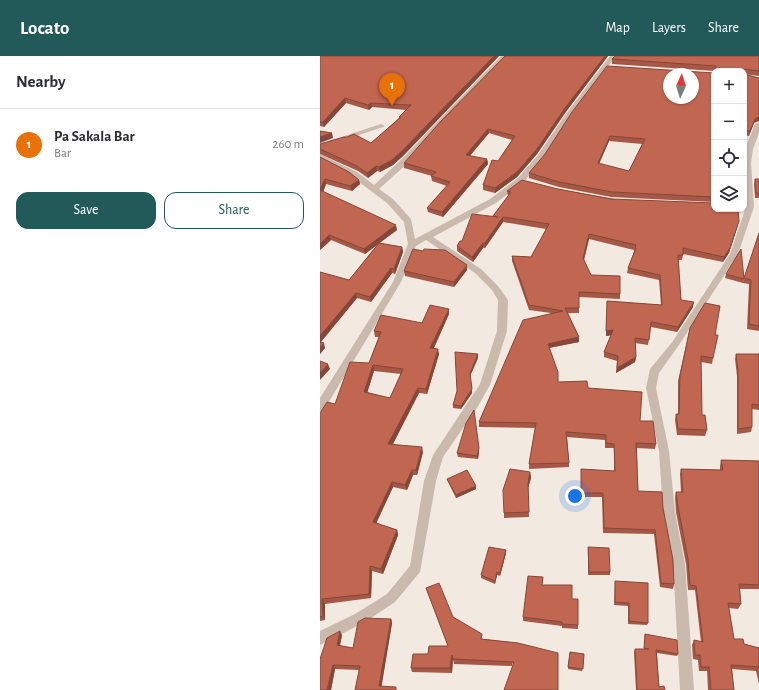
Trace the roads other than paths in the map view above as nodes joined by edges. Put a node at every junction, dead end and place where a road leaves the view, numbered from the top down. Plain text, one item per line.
1 (505, 56) edge
2 (612, 56) edge
3 (759, 124) edge
4 (381, 126) dead end
5 (320, 146) edge
6 (320, 156) edge
7 (375, 189) junction
8 (751, 207) edge
9 (426, 236) junction
10 (412, 244) junction
11 (320, 407) edge
12 (320, 638) edge
13 (687, 690) edge

1 - 7 street
2 - 9 street
3 - 8 street
4 - 5 street
6 - 7 street
7 - 10 street
8 - 13 street
9 - 10 street
9 - 12 street
10 - 11 street

